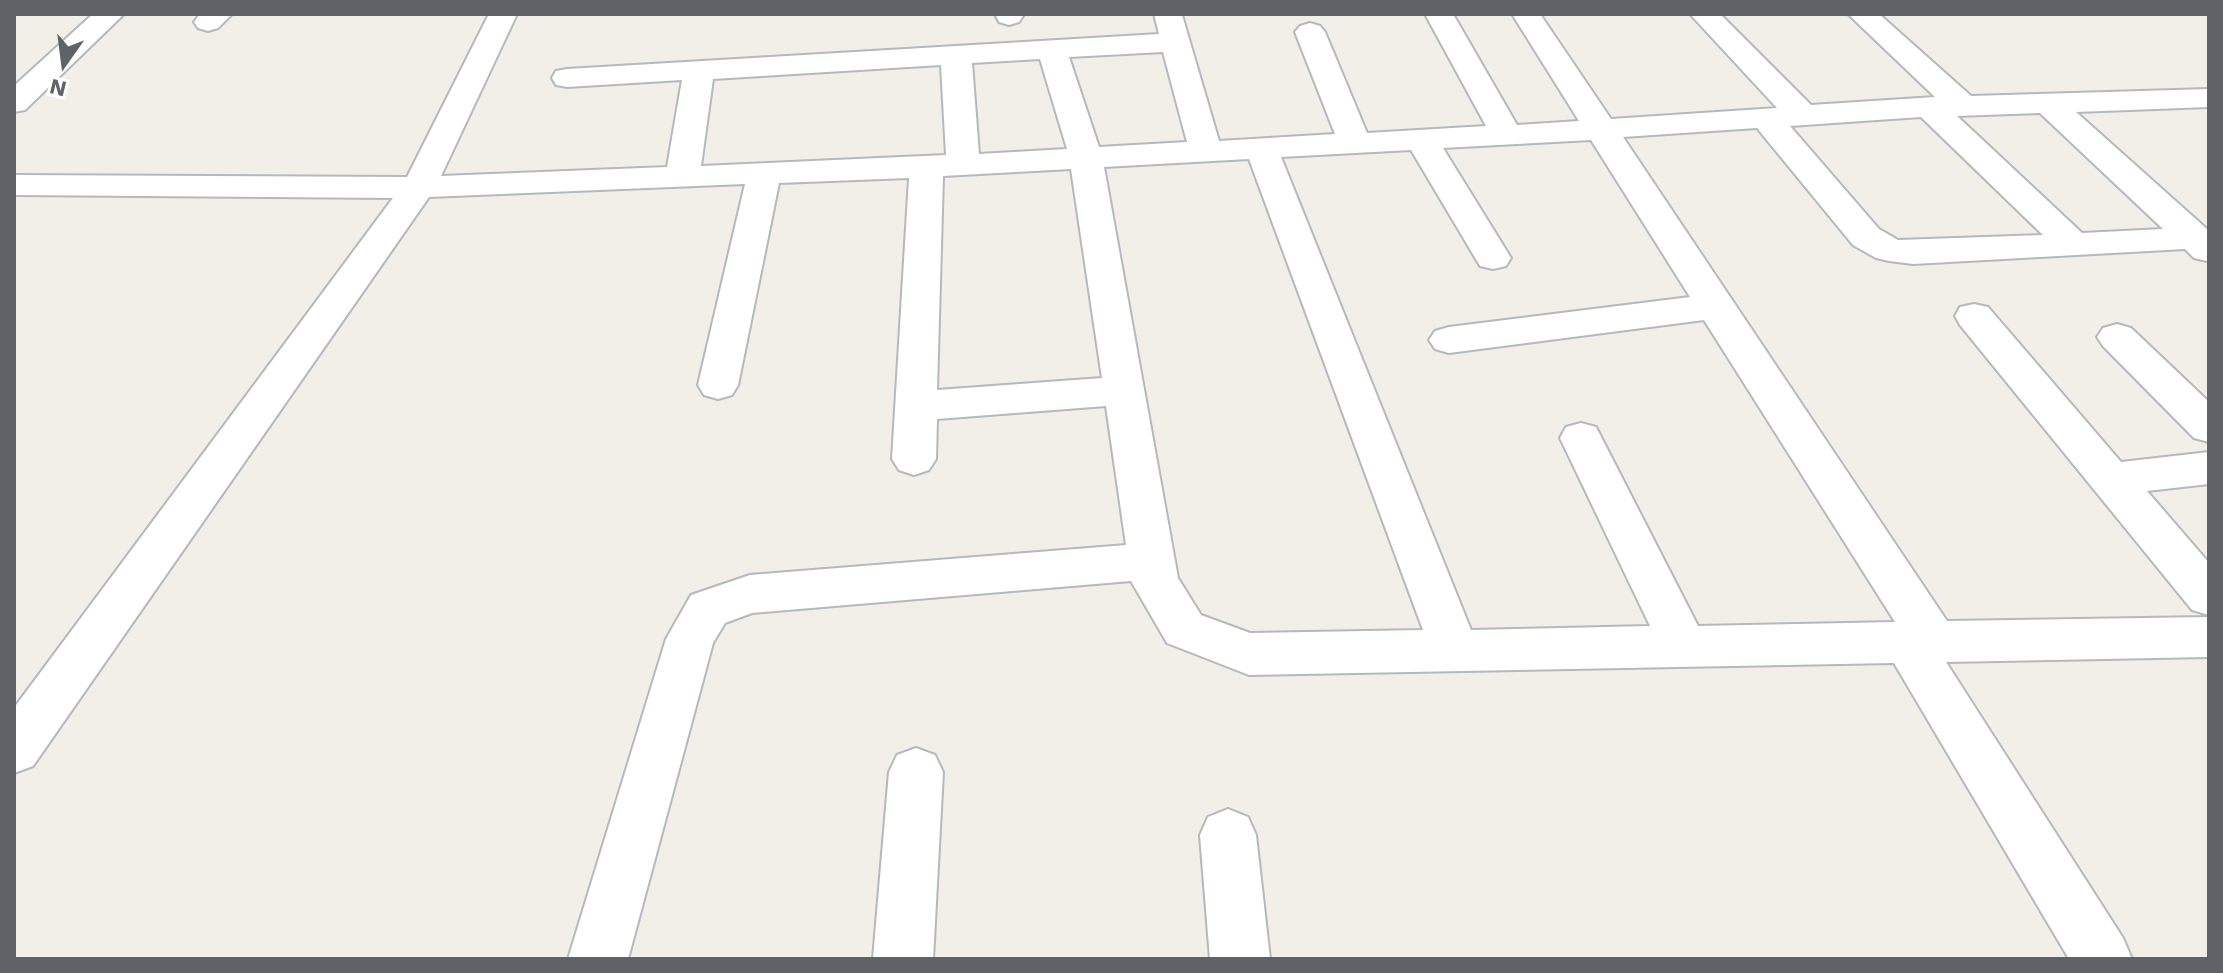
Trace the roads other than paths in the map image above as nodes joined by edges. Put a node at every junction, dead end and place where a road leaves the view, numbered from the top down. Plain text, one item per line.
1 (110, 14) edge
2 (503, 14) edge
3 (1439, 14) edge
4 (1526, 14) edge
5 (1704, 14) edge
6 (1862, 14) edge
7 (1172, 28) edge
8 (1310, 32) dead end
9 (1052, 50) junction
10 (956, 55) junction
11 (699, 70) junction
12 (567, 78) dead end
13 (2206, 100) edge
14 (2047, 102) junction
15 (14, 103) edge
16 (1946, 106) junction
17 (1802, 115) junction
18 (1765, 117) junction
19 (1598, 128) junction
20 (1507, 135) junction
21 (1421, 139) junction
22 (1355, 143) junction
23 (1261, 148) junction
24 (1206, 151) junction
25 (1086, 158) junction
26 (945, 166) junction
27 (764, 174) junction
28 (682, 177) junction
29 (14, 185) edge
30 (419, 187) junction
31 (2073, 244) junction
32 (2202, 245) edge
33 (1493, 258) dead end
34 (1715, 306) junction
35 (1974, 316) dead end
36 (2117, 337) dead end
37 (1449, 340) dead end
38 (718, 385) dead end
39 (1124, 391) junction
40 (917, 406) junction
41 (2209, 427) edge
42 (1581, 438) dead end
43 (914, 459) dead end
44 (2209, 468) edge
45 (2111, 479) junction
46 (1152, 561) junction
47 (2209, 596) edge
48 (2209, 637) edge
49 (1920, 642) junction
50 (1684, 646) junction
51 (1455, 651) junction
52 (14, 750) edge
53 (916, 772) dead end
54 (1228, 835) dead end
55 (598, 959) edge
56 (903, 959) edge
57 (1240, 959) edge
58 (2102, 959) edge

1 - 15 street
2 - 30 street
3 - 20 street
4 - 19 street
5 - 17 street
6 - 16 street
7 - 9 street
7 - 24 street
8 - 22 street
9 - 10 street
9 - 25 street
10 - 11 street
10 - 26 street
11 - 12 street
11 - 28 street
13 - 14 street
14 - 16 street
14 - 32 street
16 - 17 street
16 - 31 street
17 - 18 street
18 - 19 street
18 - 31 street
19 - 20 street
19 - 34 street
20 - 21 street
21 - 22 street
21 - 33 street
22 - 23 street
23 - 24 street
23 - 51 street
24 - 25 street
25 - 26 street
25 - 39 street
26 - 27 street
26 - 40 street
27 - 28 street
27 - 38 street
28 - 30 street
29 - 30 street
30 - 52 street
31 - 32 street
34 - 37 street
34 - 49 street
35 - 45 street
36 - 41 street
39 - 40 street
39 - 46 street
40 - 43 street
42 - 50 street
44 - 45 street
45 - 47 street
46 - 51 street
46 - 55 street
48 - 49 street
49 - 50 street
49 - 58 street
50 - 51 street
53 - 56 street
54 - 57 street

